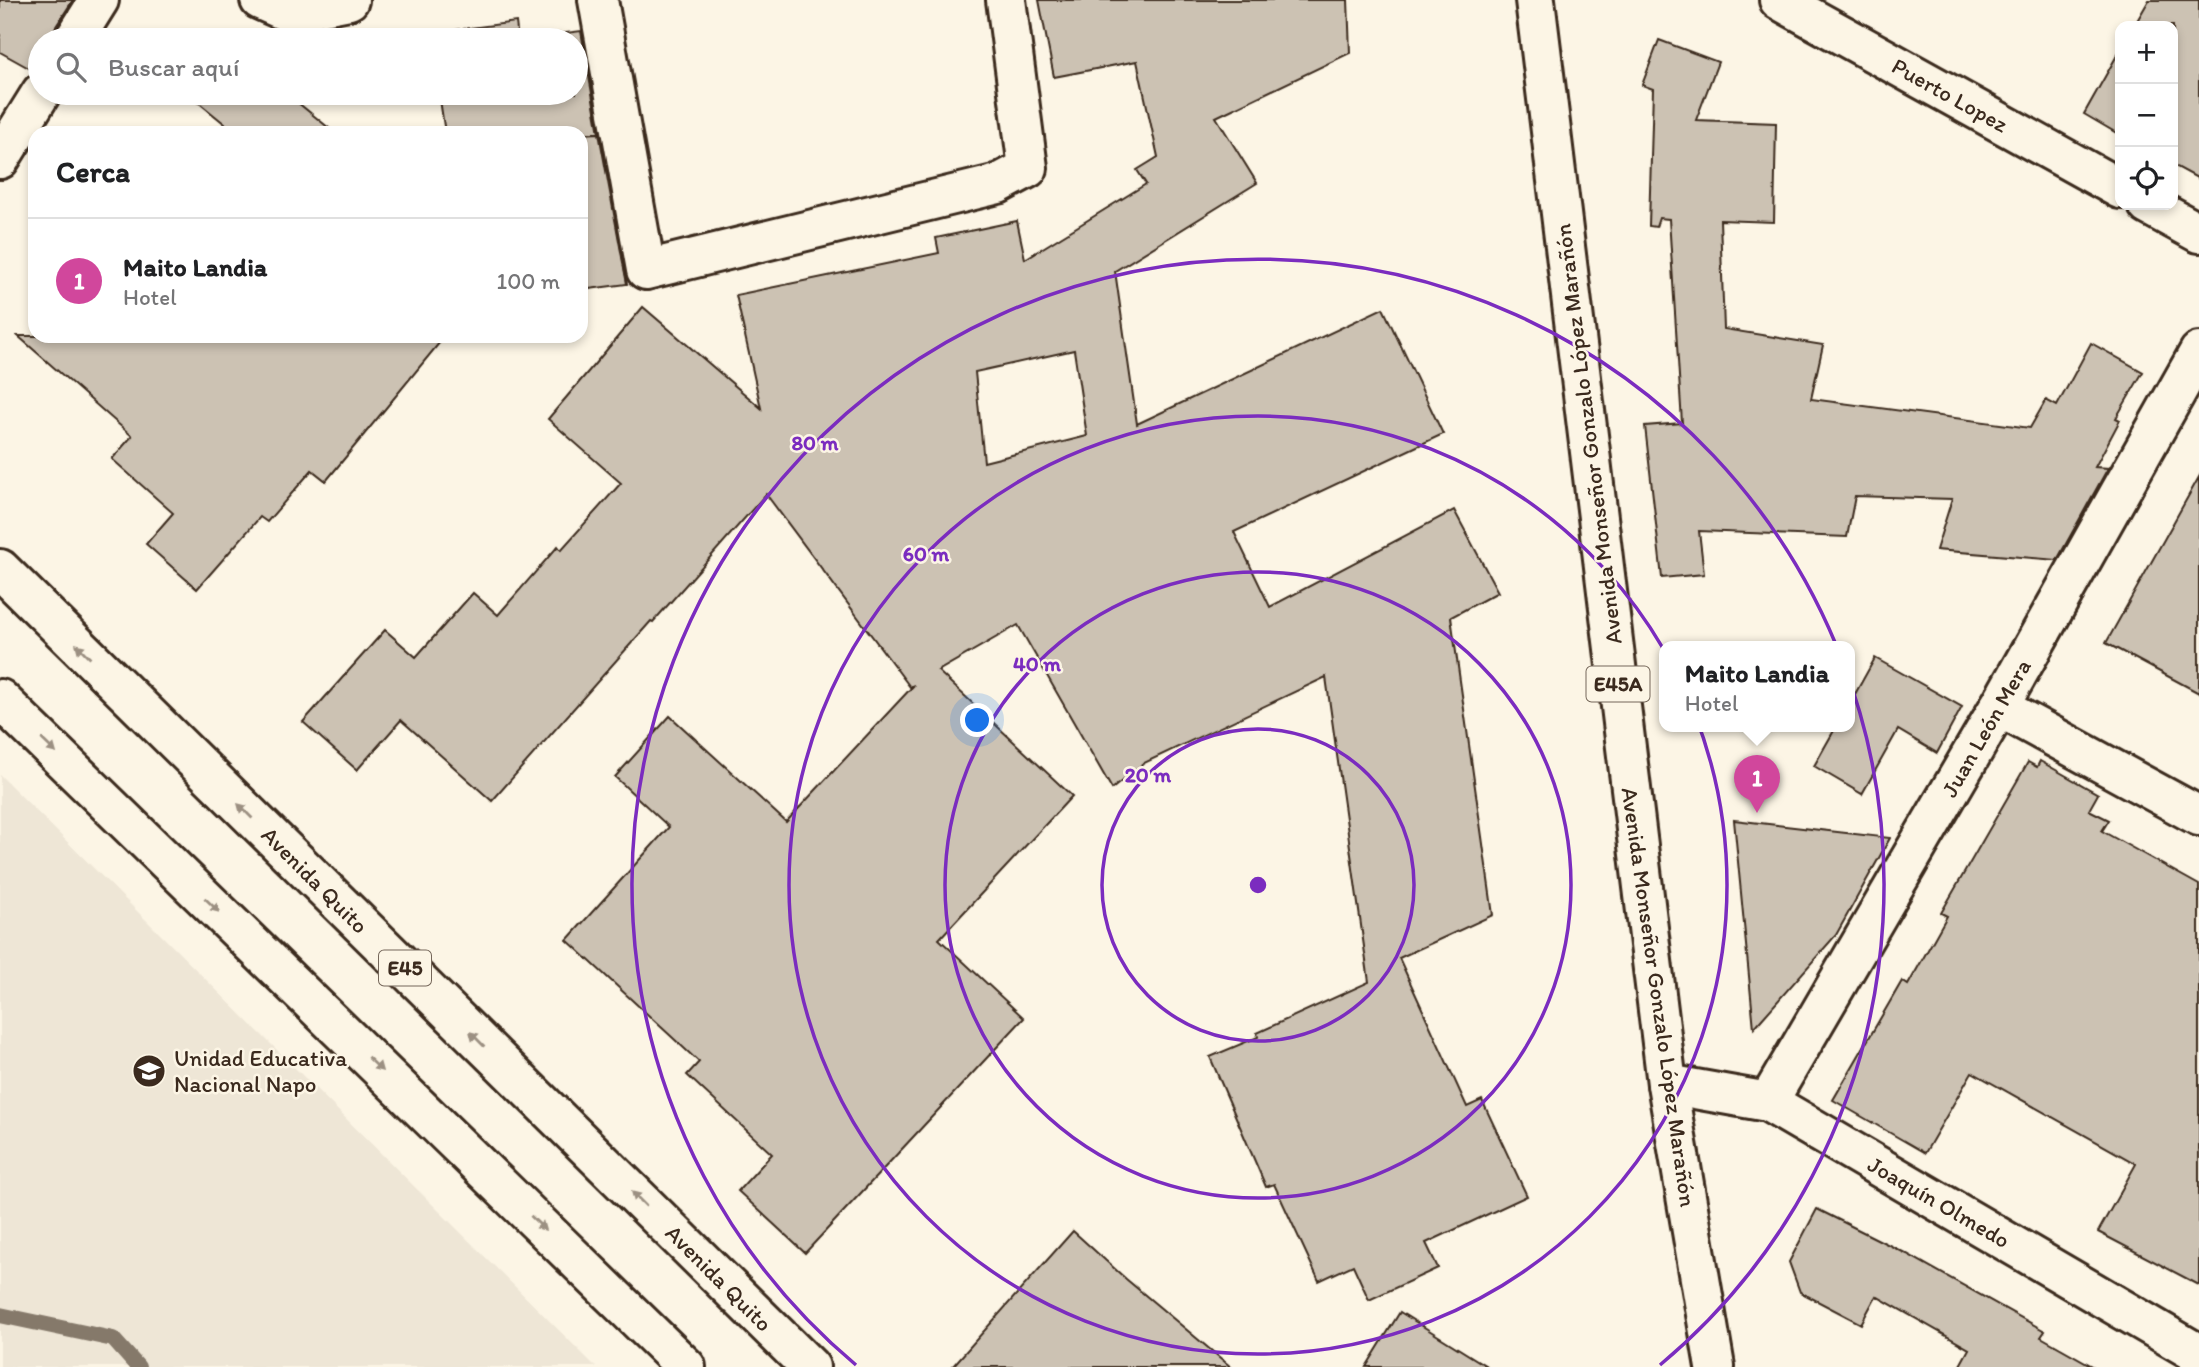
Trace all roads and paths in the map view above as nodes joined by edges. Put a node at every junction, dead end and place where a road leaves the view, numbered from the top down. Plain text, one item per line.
1 (99, 0) edge
2 (260, 0) edge
3 (349, 0) edge
4 (598, 0) edge
5 (1006, 0) edge
6 (1535, 0) edge
7 (1779, 0) edge
8 (82, 28) edge
9 (34, 105) edge
10 (0, 159) edge
11 (2115, 186) edge
12 (2157, 210) edge
13 (2199, 233) edge
14 (2199, 352) edge
15 (0, 569) edge
16 (0, 699) edge
17 (1999, 707) junction
18 (2199, 816) edge
19 (1667, 1084) junction
20 (1768, 1102) junction
21 (2199, 1354) edge
22 (685, 1367) edge
23 (810, 1367) edge
24 (1715, 1367) edge

1 - 8 main road
2 - 3 main road
4 - 5 main road
6 - 19 main road, Avenida Monseñor Gonzalo López Marañón / E45A
7 - 11 main road, Puerto Lopez
9 - 10 main road
12 - 13 main road
14 - 17 main road, Juan León Mera
23 -> 15 main road, Avenida Quito / E45
16 -> 22 main road
17 - 18 main road
17 - 20 main road, Juan León Mera
19 - 20 main road, Joaquín Olmedo
19 - 24 main road, Avenida Monseñor Gonzalo López Marañón / E45A
20 - 21 main road, Joaquín Olmedo

